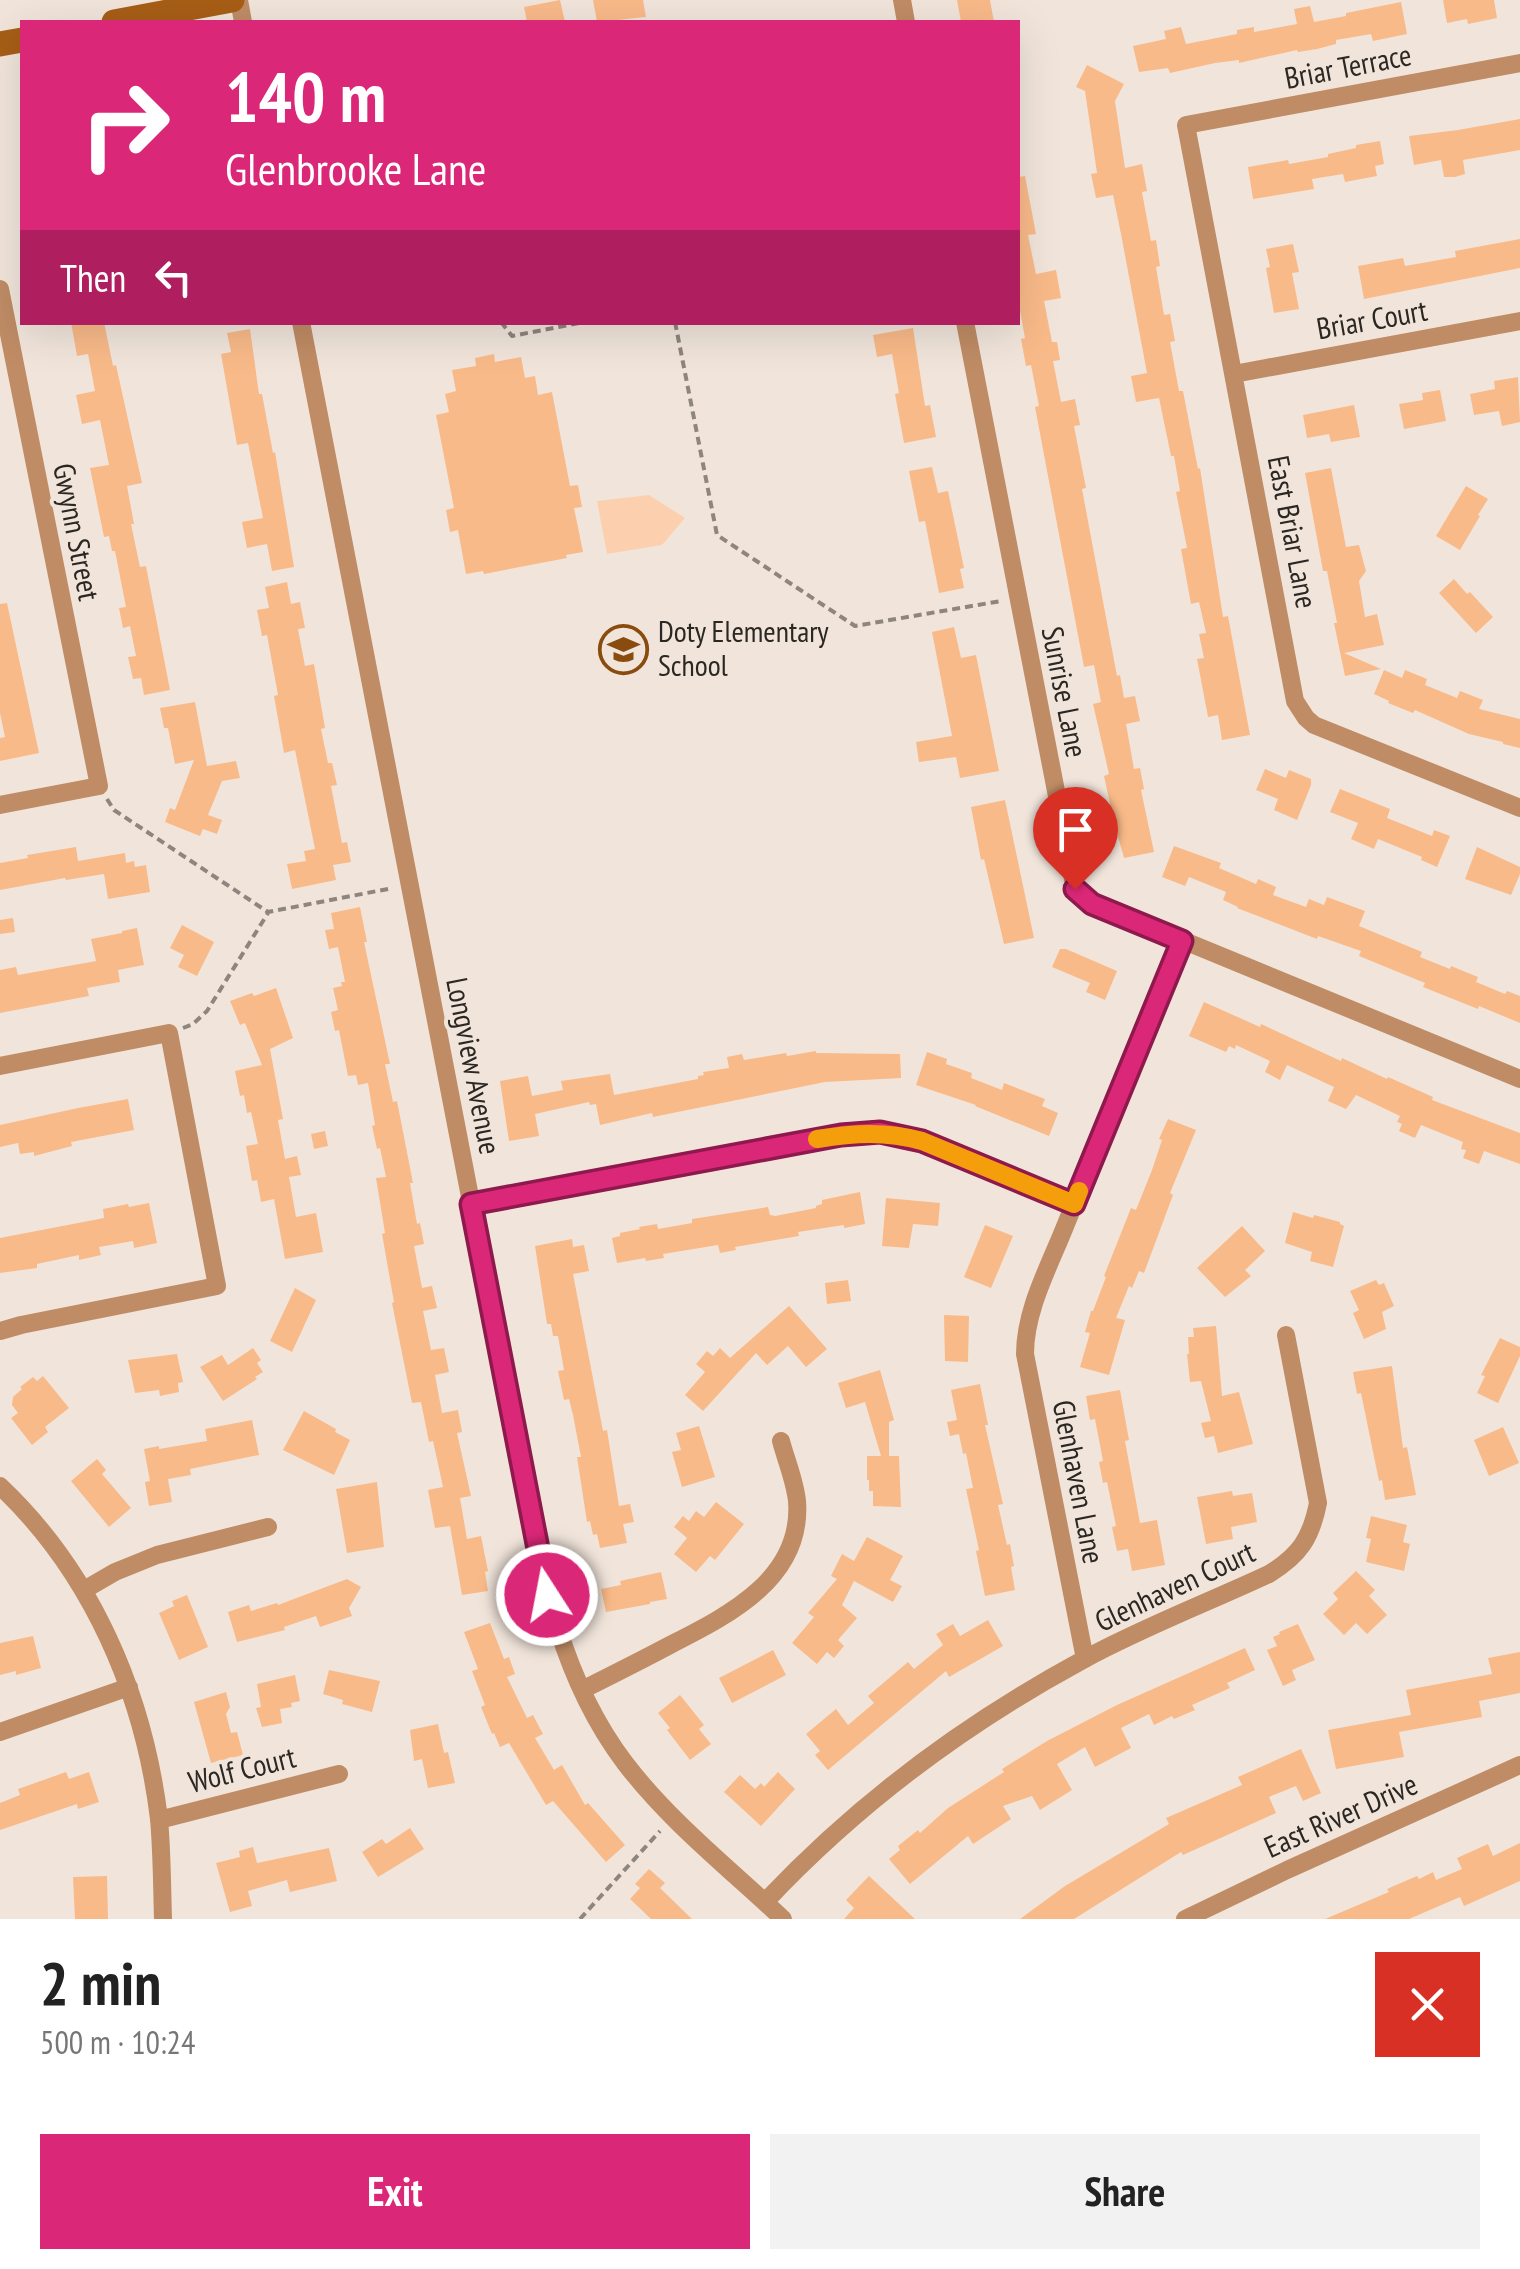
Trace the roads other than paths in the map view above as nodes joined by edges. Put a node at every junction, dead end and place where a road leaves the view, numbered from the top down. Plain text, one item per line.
1 (236, 0) edge
2 (125, 20) edge
3 (1520, 63) edge
4 (1186, 125) joint
5 (0, 289) edge
6 (1520, 322) edge
7 (302, 325) edge
8 (965, 325) edge
9 (1234, 374) junction
10 (0, 805) edge
11 (1520, 808) edge
12 (1182, 941) junction
13 (0, 1066) edge
14 (1520, 1079) edge
15 (471, 1204) junction
16 (1074, 1204) junction
17 (0, 1332) edge
18 (1286, 1335) dead end
19 (781, 1441) dead end
20 (0, 1486) edge
21 (268, 1527) dead end
22 (84, 1590) junction
23 (1085, 1659) junction
24 (129, 1687) junction
25 (582, 1690) junction
26 (0, 1732) edge
27 (1520, 1765) edge
28 (339, 1774) dead end
29 (159, 1820) junction
30 (765, 1902) junction
31 (163, 1919) edge
32 (784, 1919) edge
33 (1185, 1919) edge

1 - 2 street
3 - 4 street, Briar Terrace
4 - 9 street, East Briar Lane
5 - 10 street, Gwynn Street
6 - 9 street, Briar Court
7 - 15 street, Longview Avenue
8 - 12 street, Sunrise Lane
9 - 11 street, East Briar Lane
12 - 14 street, Sunrise Lane
12 - 16 street, Glenhaven Lane
13 - 17 street
15 - 16 street
15 - 25 street, Longview Avenue
16 - 23 street, Glenhaven Lane
18 - 23 street, Glenhaven Court
19 - 25 street
20 - 22 street
21 - 22 street
22 - 24 street
23 - 30 street
24 - 26 street
24 - 29 street
25 - 30 street, Longview Avenue
27 - 33 street, East River Drive
28 - 29 street, Wolf Court
29 - 31 street
30 - 32 street, Longview Avenue

